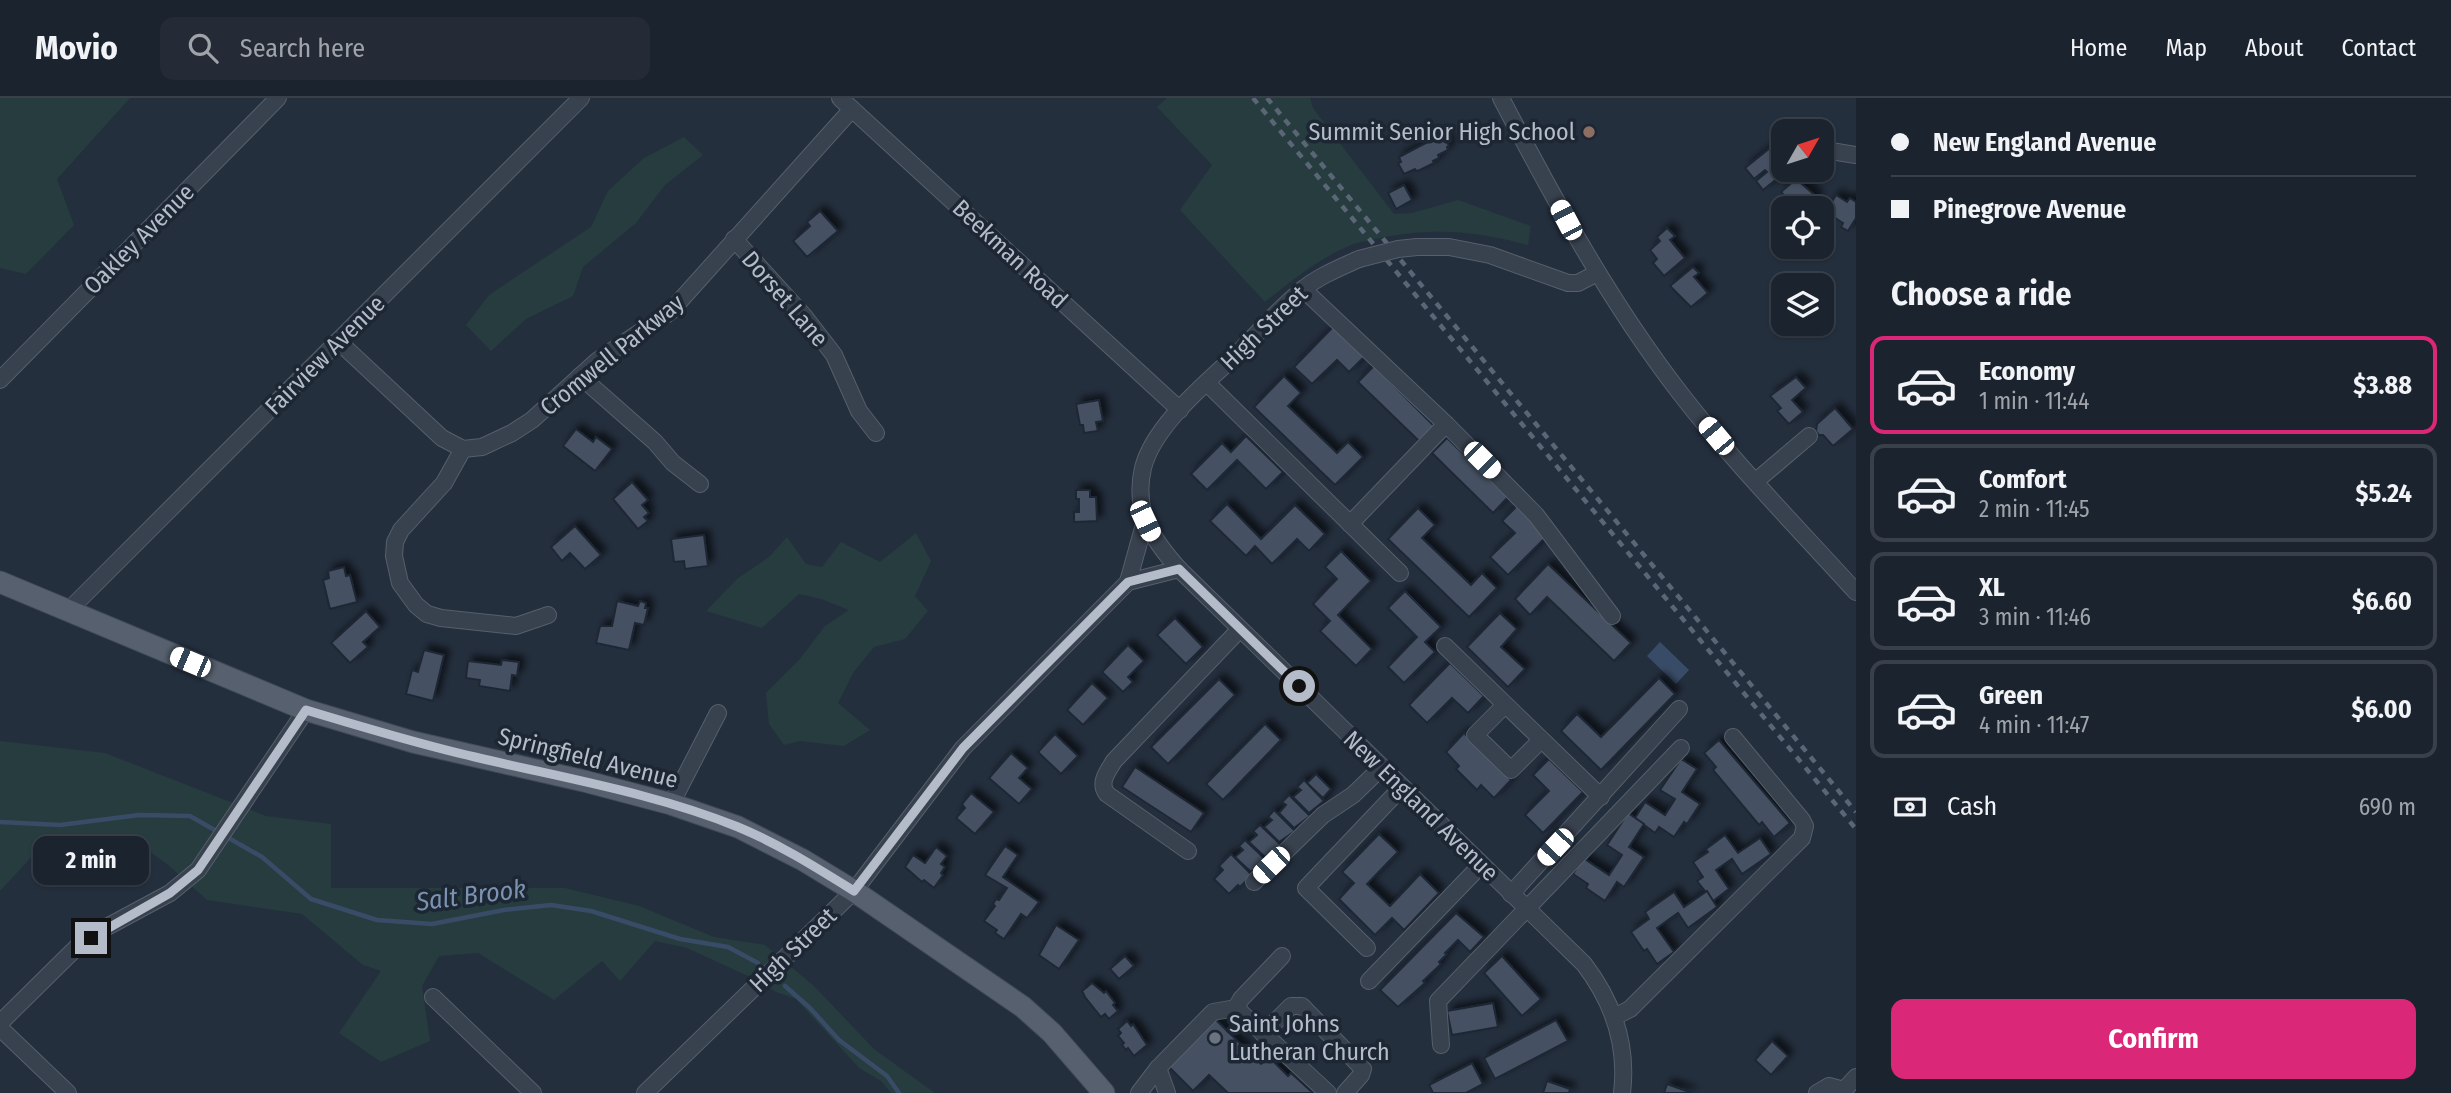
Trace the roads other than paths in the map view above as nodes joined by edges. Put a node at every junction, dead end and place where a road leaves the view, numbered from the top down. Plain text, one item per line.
1 (278, 98) edge
2 (581, 98) edge
3 (1501, 98) edge
4 (846, 103) edge
5 (1834, 151) edge
6 (1856, 155) edge
7 (734, 239) junction
8 (1597, 272) junction
9 (1303, 289) junction
10 (338, 341) junction
11 (580, 376) junction
12 (0, 380) edge
13 (1207, 383) junction
14 (1180, 410) junction
15 (1446, 424) junction
16 (876, 433) dead end
17 (1809, 436) dead end
18 (463, 449) junction
19 (1756, 481) junction
20 (700, 484) dead end
21 (1145, 521) junction
22 (1350, 524) junction
23 (1161, 549) joint
24 (1179, 569) junction
25 (1400, 573) dead end
26 (0, 582) edge
27 (1128, 582) junction
28 (1856, 592) edge
29 (68, 611) junction
30 (548, 615) dead end
31 (1612, 616) dead end
32 (1240, 629) junction
33 (1445, 646) dead end
34 (1505, 705) junction
35 (1679, 709) dead end
36 (306, 710) junction
37 (718, 713) dead end
38 (1733, 737) dead end
39 (1541, 740) junction
40 (1682, 748) dead end
41 (1381, 767) junction
42 (1402, 787) junction
43 (1601, 797) junction
44 (671, 804) junction
45 (1188, 851) dead end
46 (1481, 865) junction
47 (1254, 882) dead end
48 (854, 891) junction
49 (1511, 894) junction
50 (1526, 908) junction
51 (1367, 948) dead end
52 (1282, 956) dead end
53 (1368, 981) dead end
54 (433, 997) dead end
55 (1236, 1007) junction
56 (1614, 1017) junction
57 (0, 1026) edge
58 (1263, 1034) junction
59 (1441, 1045) dead end
60 (1158, 1068) junction
61 (1856, 1077) edge
62 (68, 1093) edge
63 (533, 1093) edge
64 (645, 1093) edge
65 (1104, 1093) edge
66 (1139, 1093) edge
67 (1167, 1093) edge
68 (1328, 1093) edge
69 (1345, 1093) edge
70 (1622, 1093) edge
71 (1817, 1093) edge

1 - 12 street, Oakley Avenue
2 - 10 street, Fairview Avenue
3 - 8 street
4 - 7 street, Cromwell Parkway
4 - 14 street, Beekman Road
5 - 6 street
7 - 11 street, Cromwell Parkway
7 - 16 street, Dorset Lane
8 - 9 street, High Street, bridge
8 - 19 street
9 - 13 street, High Street
9 - 15 street
10 - 18 street
10 - 29 street, Fairview Avenue
11 - 18 street, Cromwell Parkway
11 - 20 street
13 - 14 street, High Street
13 - 22 street
14 - 21 street, High Street
15 - 22 street
15 - 31 street
17 - 19 street
18 - 30 street
19 - 28 street
21 - 23 street, High Street
21 - 27 street, High Street
22 - 25 street
23 - 24 street, New England Avenue
24 - 27 street
24 - 32 street, New England Avenue
26 - 29 main road, Springfield Avenue
27 - 48 street, High Street
29 - 36 main road, Springfield Avenue
32 - 41 street, New England Avenue
32 - 45 street
33 - 34 street
34 - 39 street
34 - 39 street
35 - 43 street
36 - 44 main road, Springfield Avenue
36 - 57 street
37 - 44 street
38 - 56 street
39 - 43 street
40 - 50 street
41 - 42 street, New England Avenue
41 - 47 street
42 - 46 street, New England Avenue
42 - 51 street
43 - 49 street
44 - 48 main road, Springfield Avenue
46 - 49 street, New England Avenue
46 - 53 street
48 - 64 street, High Street
48 - 65 main road, Springfield Avenue
49 - 50 street, New England Avenue
50 - 56 street, New England Avenue
50 - 59 street
52 - 55 street
54 - 63 street
55 - 58 street
55 - 60 street
56 - 70 street, New England Avenue
57 - 62 street
58 - 68 street
58 - 69 street
60 - 66 street
60 - 67 street
61 - 71 street

